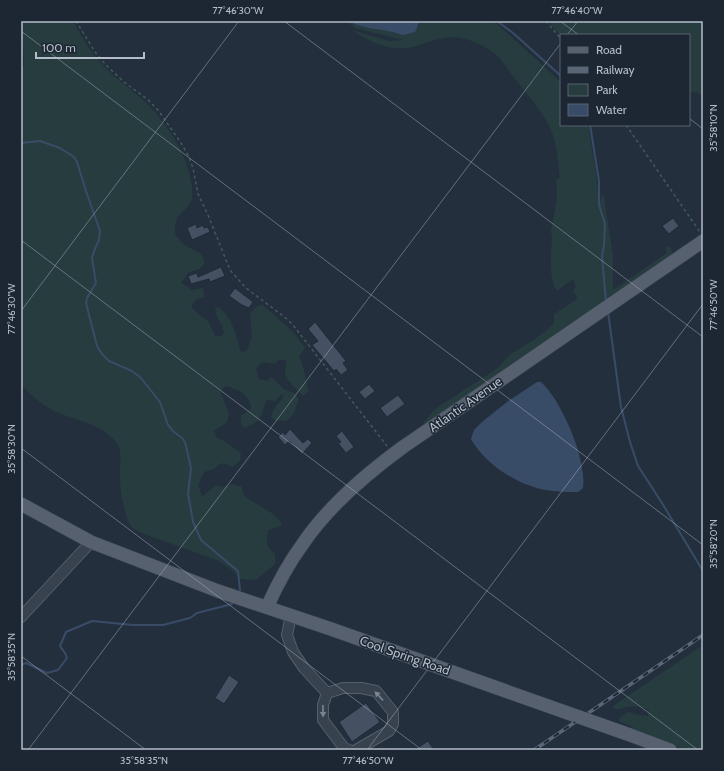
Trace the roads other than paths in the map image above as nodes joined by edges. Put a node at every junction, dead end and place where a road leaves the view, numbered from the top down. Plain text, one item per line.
1 (701, 237) edge
2 (21, 504) edge
3 (91, 542) junction
4 (267, 607) junction
5 (291, 615) junction
6 (21, 617) edge
7 (327, 692) junction
8 (349, 750) edge
9 (356, 750) edge
10 (670, 750) edge

1 - 4 main road, Atlantic Avenue
2 - 3 main road, Cool Spring Road
3 - 4 main road, Cool Spring Road
3 - 6 street
4 - 5 main road, Cool Spring Road
5 - 7 street
5 - 10 main road, Cool Spring Road, bridge
7 -> 8 street
9 -> 7 street

